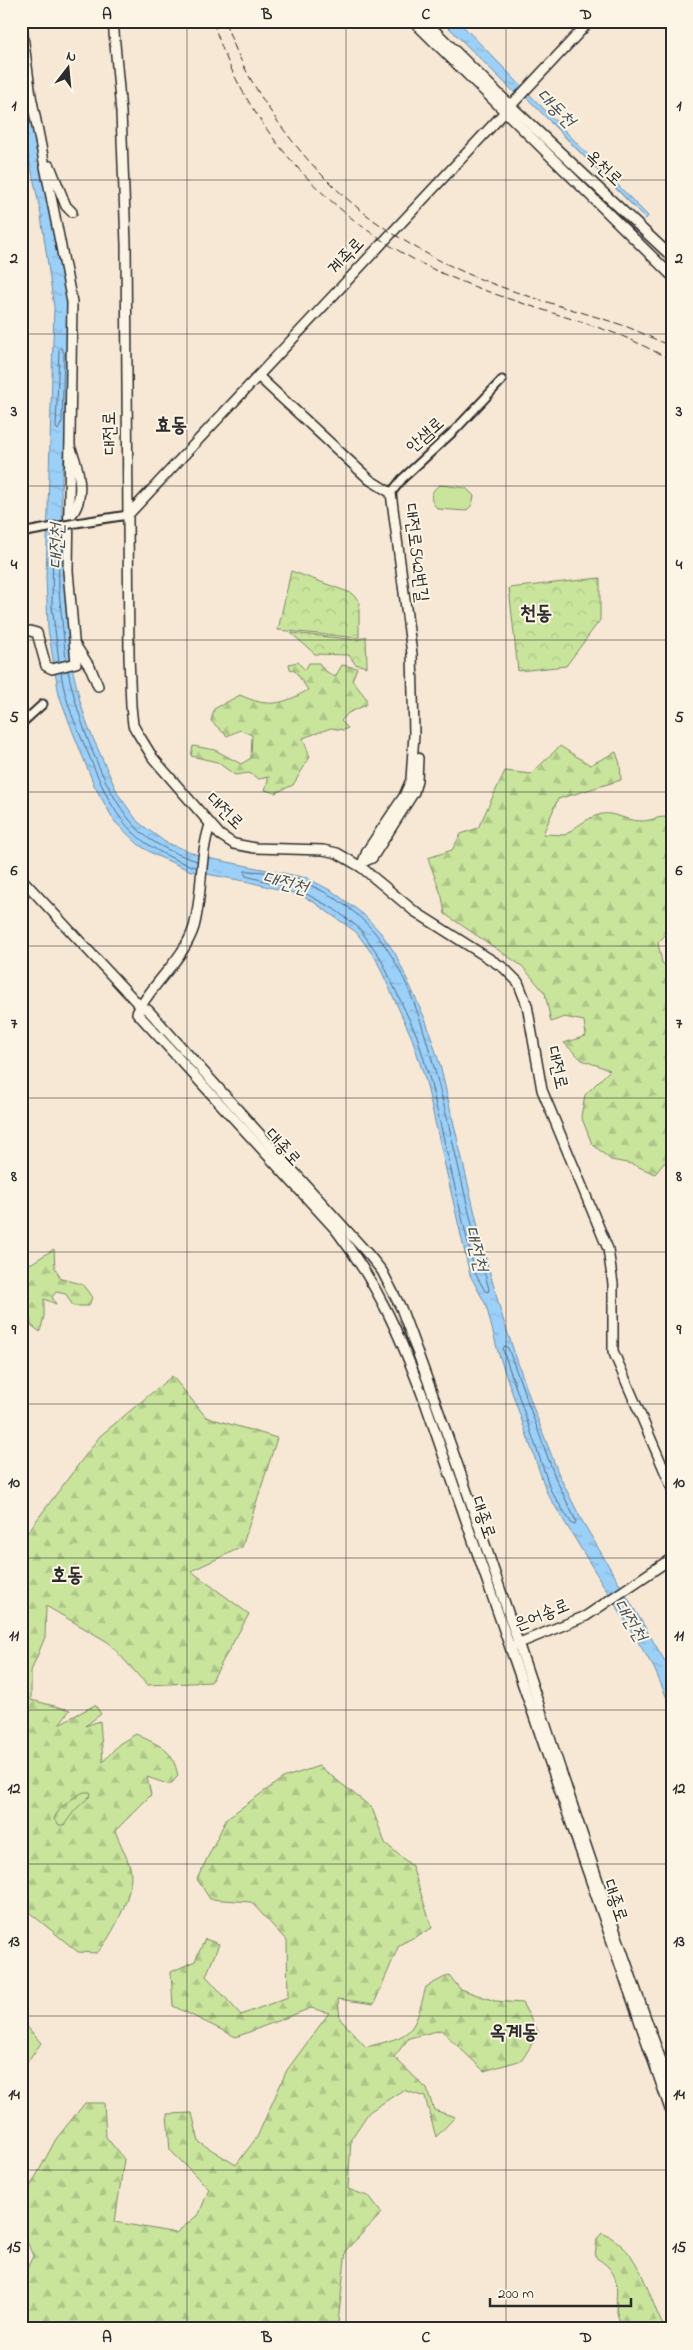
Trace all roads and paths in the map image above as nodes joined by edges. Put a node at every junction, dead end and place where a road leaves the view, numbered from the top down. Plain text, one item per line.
1 (21, 21) edge
2 (113, 21) edge
3 (413, 21) edge
4 (425, 21) edge
5 (590, 21) edge
6 (507, 110) junction
7 (40, 140) junction
8 (72, 212) dead end
9 (672, 257) edge
10 (672, 276) edge
11 (258, 376) junction
12 (502, 380) dead end
13 (128, 485) junction
14 (149, 492) junction
15 (391, 494) junction
16 (128, 515) junction
17 (73, 520) junction
18 (24, 532) edge
19 (30, 631) dead end
20 (74, 644) junction
21 (98, 686) dead end
22 (43, 704) dead end
23 (21, 724) edge
24 (210, 824) junction
25 (363, 864) junction
26 (21, 878) edge
27 (140, 1006) junction
28 (672, 1488) edge
29 (672, 1558) edge
30 (513, 1646) junction
31 (672, 2090) edge
32 (672, 2115) edge

1 - 7 main road
2 - 13 main road, 대전로
3 - 6 main road
4 - 6 main road, 옥천로
5 - 6 main road, 계족로
6 - 9 main road, 옥천로
6 - 10 main road, 옥천로
6 - 11 main road, 계족로
7 - 8 main road
7 - 17 main road
11 - 14 main road, 계족로
11 - 15 main road, 대전로542번길
12 - 15 street, 안샘로
13 - 14 main road
13 - 16 main road, 대전로
14 - 16 main road, 계족로
15 - 25 main road, 대전로542번길
16 - 17 street
16 - 24 main road, 대전로
17 - 18 street, bridge
17 - 20 main road
19 - 20 main road
20 - 21 main road
22 - 23 street
24 - 25 main road, 대전로
24 - 27 main road
25 - 28 main road, 대전로
26 - 27 main road, 대종로
27 - 30 main road, 대종로
27 - 30 main road, 대종로
29 - 30 main road, 은어송로
30 - 31 main road, 대종로
30 - 32 main road, 대종로

